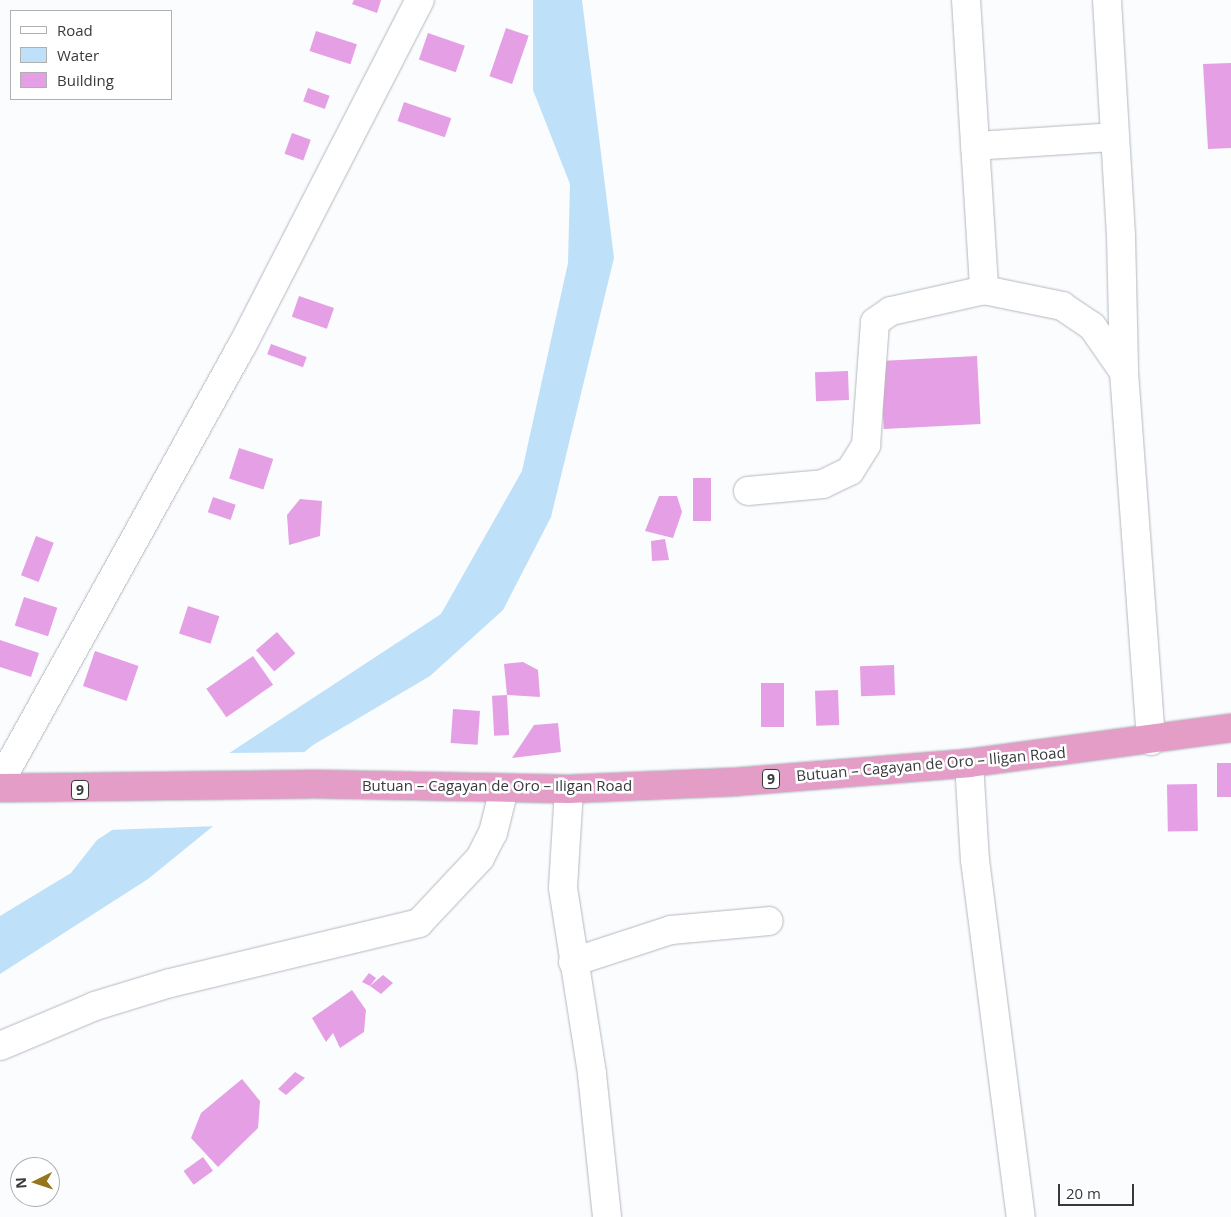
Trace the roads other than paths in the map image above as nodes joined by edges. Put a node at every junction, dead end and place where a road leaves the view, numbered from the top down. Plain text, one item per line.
1 (420, 0) edge
2 (966, 0) edge
3 (1107, 0) edge
4 (1114, 137) junction
5 (975, 146) junction
6 (984, 290) junction
7 (1124, 372) junction
8 (748, 491) dead end
9 (1231, 728) edge
10 (1151, 741) junction
11 (969, 763) junction
12 (0, 782) edge
13 (0, 788) edge
14 (504, 788) junction
15 (569, 789) junction
16 (769, 921) dead end
17 (574, 962) junction
18 (0, 1046) edge
19 (607, 1217) edge
20 (1021, 1217) edge

1 - 12 street
2 - 5 street
3 - 4 street
4 - 5 street
4 - 7 street
5 - 6 street
6 - 7 street
6 - 8 street
7 - 10 street
9 - 10 highway, Butuan – Cagayan de Oro – Iligan Road / 9
10 - 11 highway, Butuan – Cagayan de Oro – Iligan Road / 9
11 - 15 highway, Butuan – Cagayan de Oro – Iligan Road / 9
11 - 20 street
13 - 14 highway, Butuan – Cagayan de Oro – Iligan Road / 9
14 - 15 highway, Butuan – Cagayan de Oro – Iligan Road / 9
14 - 18 street
15 - 17 street
16 - 17 street
17 - 19 street

